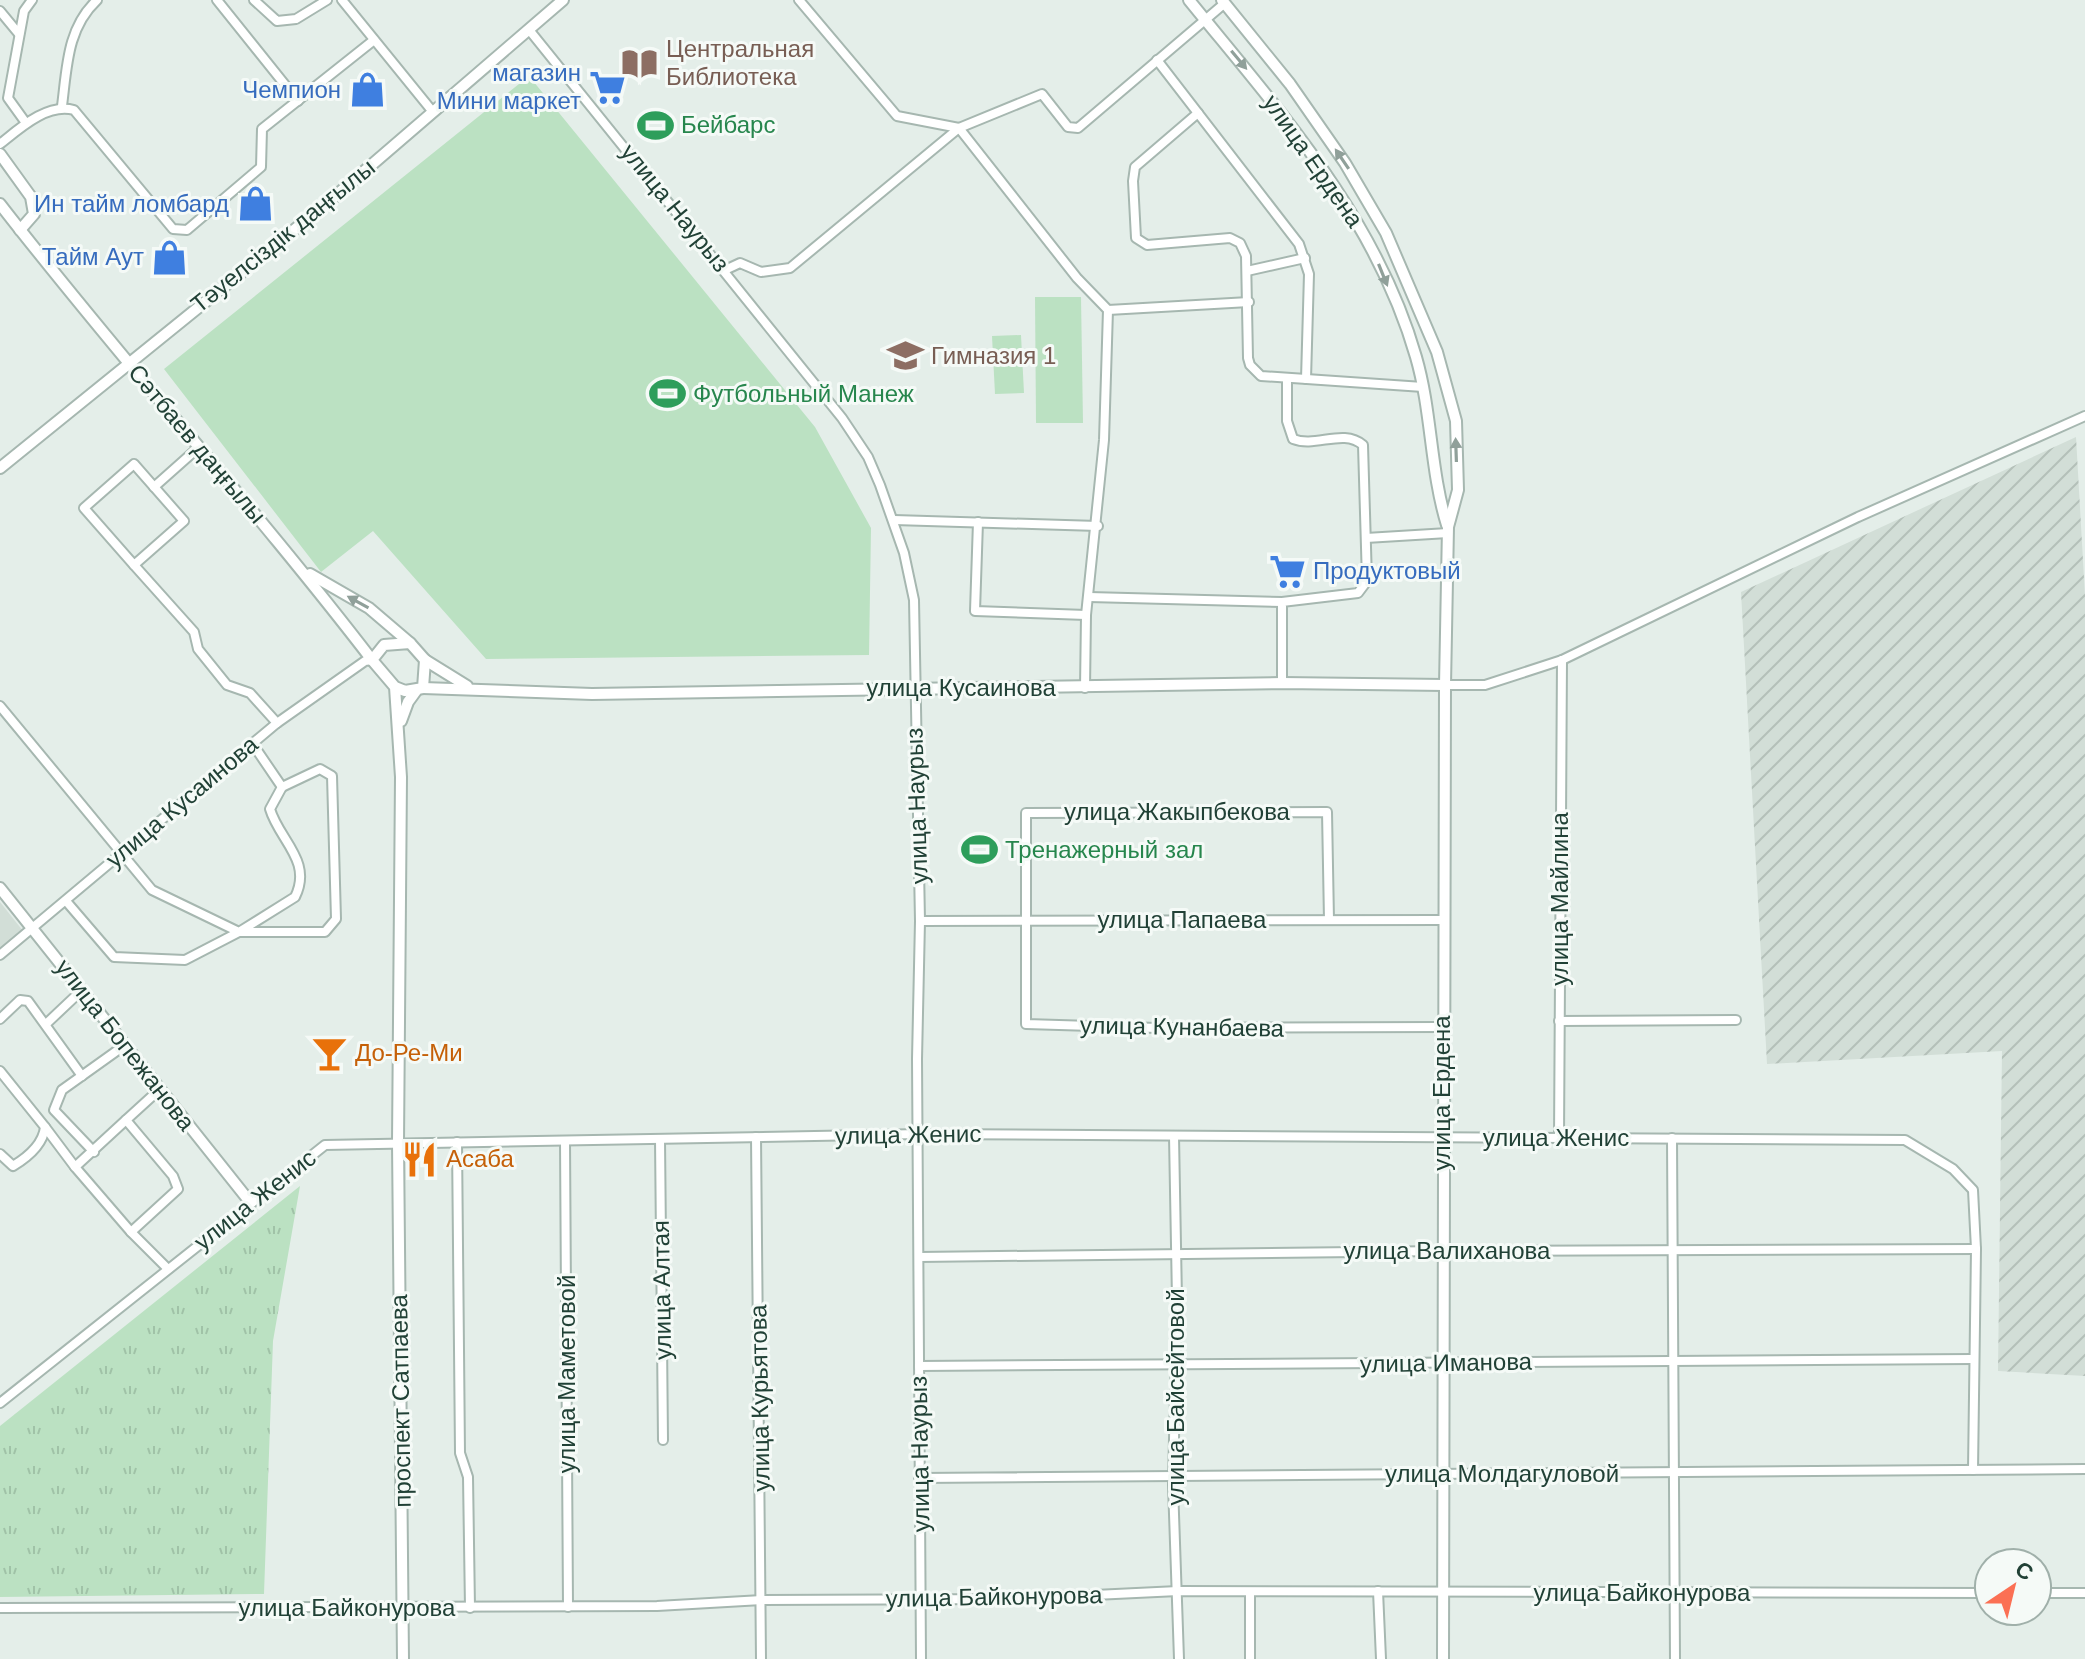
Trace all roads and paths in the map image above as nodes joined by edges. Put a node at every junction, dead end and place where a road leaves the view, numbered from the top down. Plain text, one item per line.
1 (32, 0) edge
2 (97, 0) edge
3 (217, 0) edge
4 (254, 0) edge
5 (327, 0) edge
6 (342, 0) edge
7 (563, 0) edge
8 (799, 0) edge
9 (1189, 0) edge
10 (1224, 2) edge
11 (0, 11) edge
12 (1204, 19) junction
13 (530, 31) junction
14 (19, 34) junction
15 (374, 40) junction
16 (1157, 60) junction
17 (298, 101) junction
18 (62, 106) junction
19 (433, 112) junction
20 (1198, 113) junction
21 (26, 123) junction
22 (959, 128) junction
23 (0, 144) edge
24 (0, 154) edge
25 (0, 204) edge
26 (20, 230) junction
27 (1305, 258) junction
28 (725, 270) junction
29 (1247, 271) junction
30 (1249, 302) junction
31 (1108, 310) junction
32 (128, 363) junction
33 (1287, 379) junction
34 (1306, 379) junction
35 (1423, 387) junction
36 (2085, 416) edge
37 (199, 447) junction
38 (0, 468) edge
39 (154, 487) junction
40 (894, 520) junction
41 (978, 522) junction
42 (1098, 526) junction
43 (1448, 530) junction
44 (1366, 538) junction
45 (134, 565) junction
46 (301, 568) junction
47 (1089, 597) junction
48 (1282, 602) junction
49 (1086, 615) junction
50 (410, 643) junction
51 (372, 660) junction
52 (425, 660) junction
53 (1562, 660) junction
54 (1282, 683) junction
55 (1445, 685) junction
56 (395, 687) junction
57 (914, 688) junction
58 (1085, 688) junction
59 (477, 689) junction
60 (420, 690) junction
61 (0, 706) edge
62 (277, 723) junction
63 (399, 727) junction
64 (252, 743) junction
65 (282, 787) junction
66 (120, 854) junction
67 (0, 888) edge
68 (66, 901) junction
69 (1026, 920) junction
70 (1329, 920) junction
71 (1444, 920) junction
72 (920, 921) junction
73 (33, 928) junction
74 (239, 932) junction
75 (0, 955) edge
76 (82, 990) junction
77 (0, 1019) edge
78 (1736, 1020) dead end
79 (1559, 1021) junction
80 (46, 1024) junction
81 (1442, 1027) junction
82 (125, 1045) junction
83 (0, 1071) edge
84 (82, 1076) junction
85 (160, 1089) junction
86 (126, 1120) junction
87 (45, 1127) junction
88 (920, 1134) junction
89 (1174, 1136) junction
90 (756, 1137) junction
91 (1442, 1137) junction
92 (1559, 1138) junction
93 (1672, 1138) junction
94 (660, 1139) junction
95 (565, 1141) junction
96 (457, 1142) junction
97 (398, 1143) junction
98 (94, 1152) junction
99 (0, 1154) edge
100 (75, 1167) junction
101 (250, 1202) junction
102 (131, 1232) junction
103 (1976, 1249) junction
104 (1673, 1250) junction
105 (1444, 1251) junction
106 (1176, 1253) junction
107 (919, 1257) junction
108 (168, 1269) junction
109 (1973, 1359) junction
110 (1674, 1361) junction
111 (1446, 1362) junction
112 (1176, 1365) junction
113 (919, 1366) junction
114 (0, 1388) edge
115 (4, 1400) edge
116 (663, 1440) dead end
117 (2085, 1469) edge
118 (1973, 1470) junction
119 (1675, 1473) junction
120 (1445, 1475) junction
121 (1174, 1476) junction
122 (919, 1478) junction
123 (1178, 1591) junction
124 (1378, 1591) junction
125 (1444, 1591) junction
126 (1250, 1592) junction
127 (1675, 1593) junction
128 (1973, 1593) edge
129 (2053, 1593) edge
130 (2085, 1593) edge
131 (921, 1599) junction
132 (762, 1600) junction
133 (568, 1607) junction
134 (0, 1608) edge
135 (470, 1608) junction
136 (403, 1609) junction
137 (403, 1659) edge
138 (761, 1659) edge
139 (921, 1659) edge
140 (1179, 1659) edge
141 (1250, 1659) edge
142 (1381, 1659) edge
143 (1443, 1659) edge
144 (1675, 1659) edge

1 - 14 street
2 - 18 street
3 - 17 street
4 - 5 street
6 - 15 street
7 - 13 street, Тәуелсіздік даңғылы
8 - 22 street
9 - 12 street, улица Ердена
10 - 12 street
43 -> 10 street, улица Ердена
11 - 14 street
12 - 16 street
12 -> 35 street, улица Ердена
13 - 19 street, Тәуелсіздік даңғылы
13 - 28 street, улица Наурыз
14 - 21 street
15 - 17 street
15 - 19 street
16 - 20 street
16 - 22 street
17 - 18 street
18 - 21 street
19 - 32 street, Тәуелсіздік даңғылы
20 - 27 street
20 - 29 street
21 - 23 street
22 - 28 street
22 - 31 street
24 - 26 street
25 - 26 street, Сәтбаев даңғылы
26 - 32 street, Сәтбаев даңғылы
27 - 29 street
27 - 34 street
28 - 40 street, улица Наурыз
29 - 30 street
30 - 31 street
30 - 33 street
31 - 42 street
32 - 37 street, Сәтбаев даңғылы
32 - 38 street, Тәуелсіздік даңғылы
33 - 34 street
33 - 44 street
34 - 35 street
35 - 43 street, улица Ердена
36 - 53 street
37 - 39 street
37 - 46 street, Сәтбаев даңғылы
39 - 45 street
39 - 45 street
40 - 41 street
40 - 57 street, улица Наурыз
41 - 42 street
41 - 49 street
42 - 47 street
43 - 44 street
43 - 55 street, улица Ердена
44 - 48 street
45 - 62 street
50 -> 46 street
46 - 51 street, Сәтбаев даңғылы
47 - 48 street
47 - 49 street
48 - 54 street
49 - 58 street
50 - 51 street
50 - 52 street
51 - 56 street
51 - 62 street, улица Кусаинова
52 - 59 street
52 - 60 street
53 - 55 street
53 - 79 street, улица Майлина
54 - 55 street, улица Кусаинова
54 - 58 street, улица Кусаинова
55 - 71 street, улица Ердена
56 - 60 street
56 - 63 street
57 - 58 street, улица Кусаинова
57 - 59 street, улица Кусаинова
57 - 72 street, улица Наурыз
59 - 60 street, улица Кусаинова
60 - 63 street
61 - 66 street
62 - 64 street, улица Кусаинова
63 - 97 street
64 - 65 street
64 - 66 street, улица Кусаинова
65 - 74 street
65 - 74 street
66 - 68 street, улица Кусаинова
66 - 74 street
67 - 73 street, улица Бопежанова
68 - 73 street, улица Кусаинова
68 - 74 street
69 - 70 street, улица Папаева
69 - 70 street, улица Жакыпбекова
69 - 72 street, улица Папаева
69 - 81 street, улица Кунанбаева
70 - 71 street, улица Папаева
71 - 81 street, улица Ердена
72 - 88 street, улица Наурыз
73 - 75 street, улица Кусаинова
73 - 76 street, улица Бопежанова
76 - 80 street
76 - 82 street, улица Бопежанова
77 - 80 street
78 - 79 street
79 - 92 street, улица Майлина
80 - 84 street
81 - 91 street, улица Ердена
82 - 84 street
82 - 85 street, улица Бопежанова
83 - 87 street
84 - 98 street
85 - 86 street
85 - 101 street, улица Бопежанова
86 - 98 street
86 - 102 street
87 - 99 street
87 - 100 street
88 - 89 street, улица Женис
88 - 90 street, улица Женис
88 - 107 street, улица Наурыз
89 - 91 street, улица Женис
89 - 106 street, улица Байсейтовой
90 - 94 street, улица Женис
90 - 132 street, улица Курьятова
91 - 92 street, улица Женис
91 - 105 street, улица Ердена
92 - 93 street, улица Женис
93 - 103 street, улица Женис
93 - 104 street
94 - 95 street, улица Женис
94 - 116 street, улица Алтая
95 - 96 street, улица Женис
95 - 133 street, улица Маметовой
96 - 97 street, улица Женис
96 - 135 street
97 - 101 street, улица Женис
97 - 136 street, проспект Сатпаева
98 - 100 street
100 - 102 street
101 - 108 street, улица Женис
102 - 108 street
103 - 104 street, улица Валиханова
103 - 109 street
104 - 105 street, улица Валиханова
104 - 110 street
105 - 106 street, улица Валиханова
105 - 111 street, улица Ердена
106 - 107 street, улица Валиханова
106 - 112 street, улица Байсейтовой
107 - 113 street, улица Наурыз
108 - 115 street, улица Женис
109 - 110 street, улица Иманова
109 - 118 street
110 - 111 street, улица Иманова
110 - 119 street
111 - 112 street, улица Иманова
111 - 120 street, улица Ердена
112 - 113 street, улица Иманова
112 - 121 street, улица Байсейтовой
113 - 122 street, улица Наурыз
114 - 115 street
117 - 118 street, улица Молдагуловой
118 - 119 street, улица Молдагуловой
119 - 120 street, улица Молдагуловой
119 - 127 street
120 - 121 street, улица Молдагуловой
120 - 125 street, улица Ердена
121 - 122 street, улица Молдагуловой
121 - 123 street, улица Байсейтовой
122 - 131 street, улица Наурыз
123 - 126 street, улица Байконурова
123 - 131 street, улица Байконурова
123 - 140 street, улица Байсейтовой
124 - 125 street, улица Байконурова
124 - 126 street, улица Байконурова
124 - 142 street
125 - 127 street, улица Байконурова
125 - 143 street, улица Ердена
126 - 141 street
127 - 128 street, улица Байконурова
127 - 144 street
129 - 130 street
131 - 132 street, улица Байконурова
131 - 139 street, улица Наурыз
132 - 133 street, улица Байконурова
132 - 138 street, улица Курьятова
133 - 135 street, улица Байконурова
134 - 136 street, улица Байконурова
135 - 136 street, улица Байконурова
136 - 137 street, проспект Сатпаева

